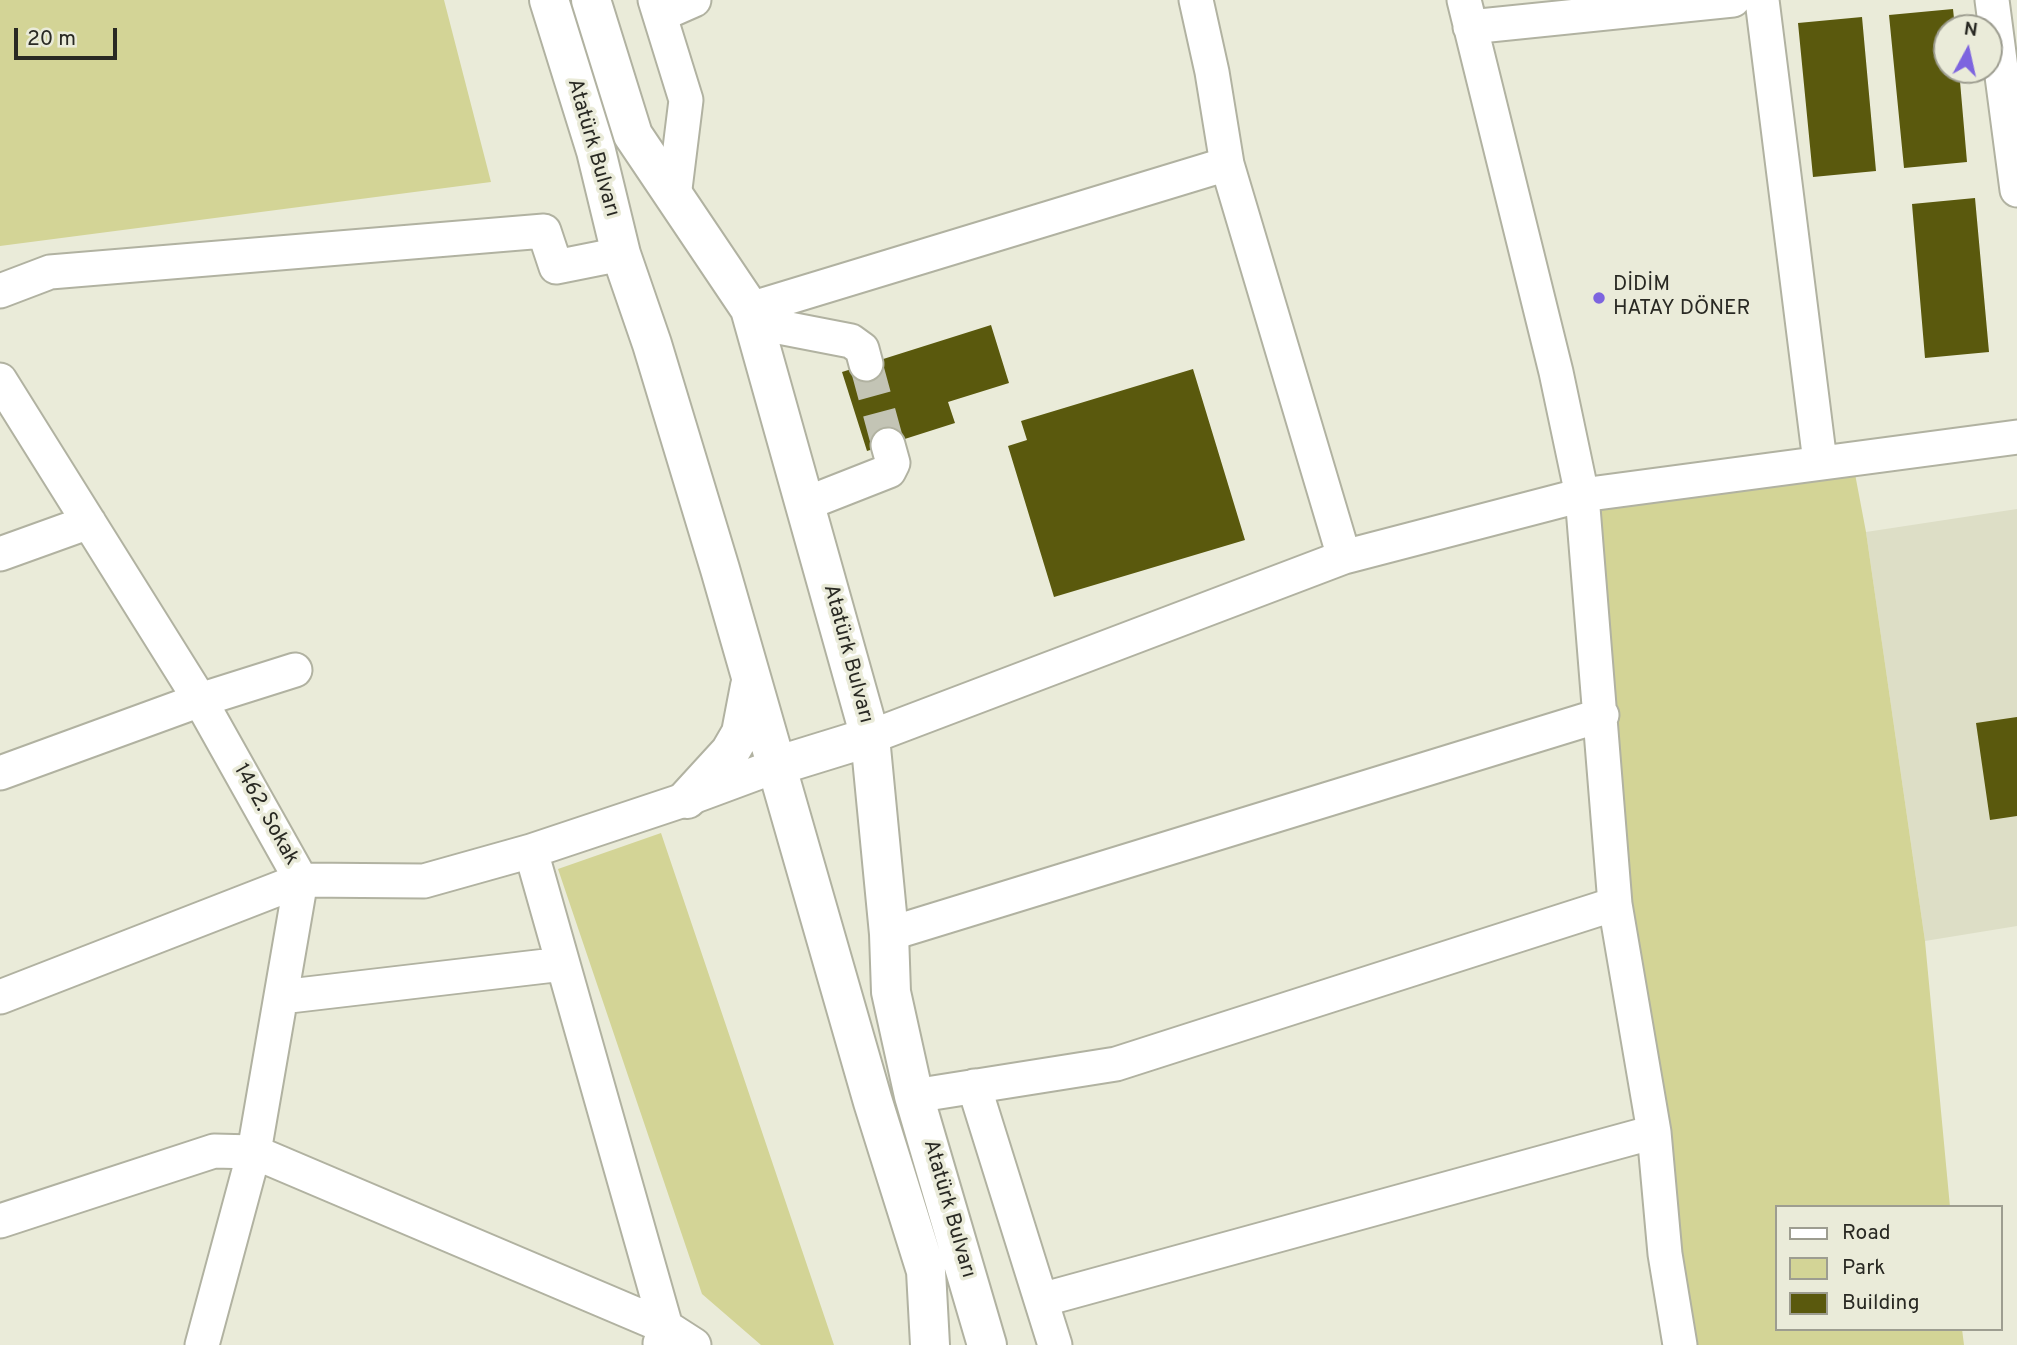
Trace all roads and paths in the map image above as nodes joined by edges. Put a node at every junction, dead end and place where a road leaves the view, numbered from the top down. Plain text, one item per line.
1 (549, 0) edge
2 (591, 0) edge
3 (694, 0) edge
4 (1196, 0) edge
5 (1733, 0) edge
6 (1762, 0) edge
7 (1992, 0) edge
8 (658, 8) edge
9 (1467, 14) edge
10 (1227, 164) junction
11 (2017, 190) edge
12 (674, 197) junction
13 (621, 254) junction
14 (0, 291) edge
15 (752, 316) junction
16 (866, 364) tunnel mouth
17 (0, 380) edge
18 (2017, 437) edge
19 (888, 445) tunnel mouth
20 (1820, 463) junction
21 (1583, 495) junction
22 (805, 504) junction
23 (89, 522) junction
24 (0, 554) edge
25 (1344, 557) junction
26 (295, 670) dead end
27 (752, 677) junction
28 (200, 700) junction
29 (1602, 715) junction
30 (870, 737) junction
31 (776, 766) junction
32 (0, 773) edge
33 (687, 800) junction
34 (531, 851) junction
35 (301, 880) junction
36 (1615, 904) junction
37 (890, 934) junction
38 (563, 964) junction
39 (0, 997) edge
40 (281, 997) junction
41 (974, 1086) junction
42 (914, 1096) junction
43 (1654, 1132) junction
44 (254, 1152) junction
45 (0, 1221) edge
46 (1041, 1300) junction
47 (662, 1336) edge
48 (202, 1345) edge
49 (694, 1345) edge
50 (930, 1345) edge
51 (987, 1345) edge
52 (1055, 1345) edge
53 (1678, 1345) edge

1 - 13 main road, Atatürk Bulvarı
2 - 12 main road, Atatürk Bulvarı
3 - 8 street
4 - 10 street
5 - 9 street
6 - 20 street
7 - 11 street
8 - 12 street
9 - 21 street
10 - 15 street
10 - 25 street
12 - 15 main road, Atatürk Bulvarı
13 - 14 street
13 - 27 main road, Atatürk Bulvarı
15 - 16 street
15 - 22 main road, Atatürk Bulvarı
17 - 23 street, 1462. Sokak
18 - 20 street
19 - 22 street
20 - 21 street
21 - 25 street
21 - 29 street
22 - 30 main road, Atatürk Bulvarı
23 - 24 street
23 - 28 street, 1462. Sokak
25 - 30 street
26 - 28 street
27 - 31 main road, Atatürk Bulvarı
27 - 33 main road
28 - 32 street
28 - 35 street, 1462. Sokak
29 - 36 street
29 - 37 street
30 - 31 main road
30 - 37 main road, Atatürk Bulvarı
31 - 33 street
31 - 50 main road, Atatürk Bulvarı
33 - 34 street
34 - 35 street
34 - 38 street
35 - 39 street
35 - 40 street, 1462. Sokak
36 - 41 street
36 - 43 street
37 - 42 main road, Atatürk Bulvarı
38 - 40 street
38 - 47 street
40 - 44 street, 1462. Sokak
41 - 42 street
41 - 46 street
42 - 51 main road, Atatürk Bulvarı
43 - 46 street
43 - 53 street
44 - 45 street
44 - 47 street
44 - 48 street, 1462. Sokak
46 - 52 street
47 - 49 street

